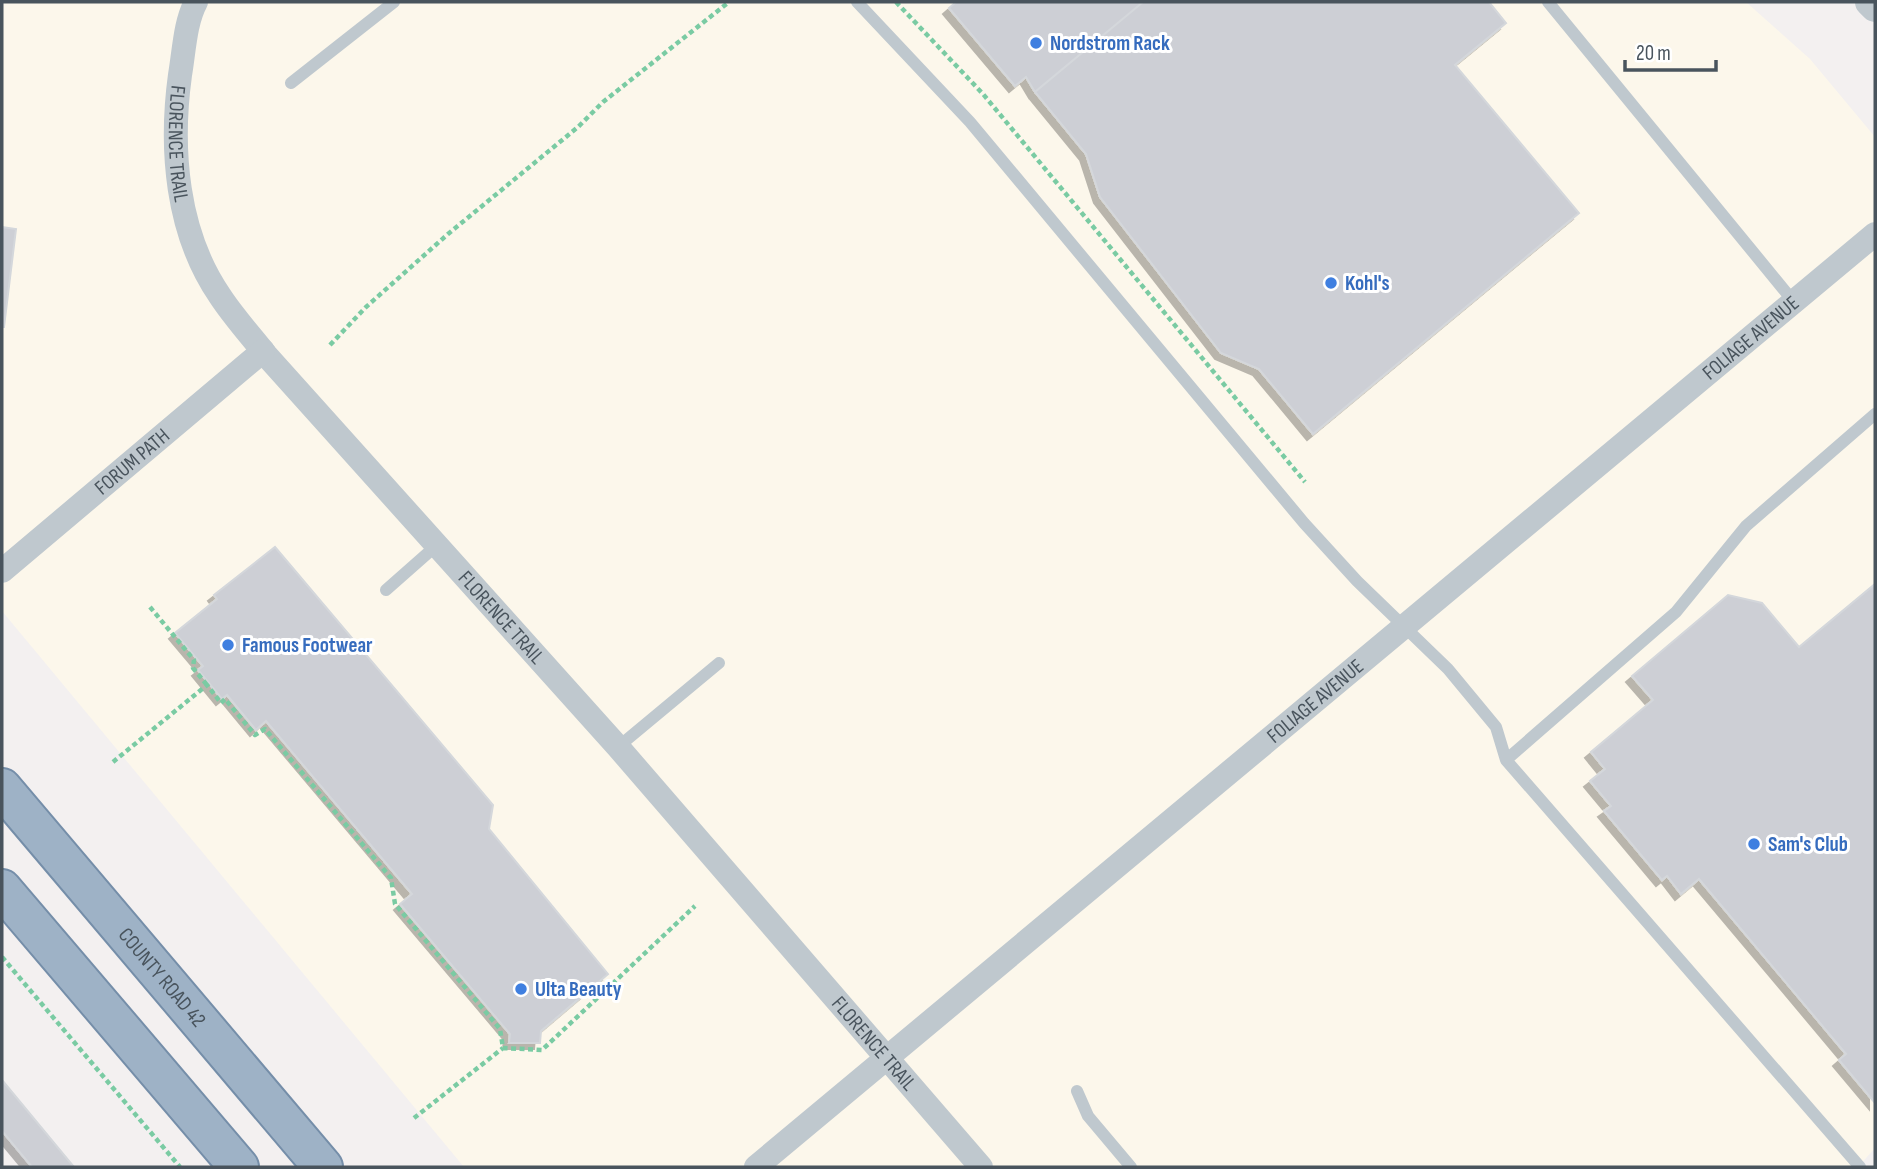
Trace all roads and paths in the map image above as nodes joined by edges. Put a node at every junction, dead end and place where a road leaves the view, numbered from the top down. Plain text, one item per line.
1 (196, 2) edge
2 (394, 2) edge
3 (729, 2) edge
4 (857, 2) edge
5 (896, 2) edge
6 (1548, 2) edge
7 (1870, 2) edge
8 (1875, 8) edge
9 (291, 83) dead end
10 (1875, 234) edge
11 (1794, 302) junction
12 (330, 345) dead end
13 (263, 351) junction
14 (1875, 414) edge
15 (1305, 482) dead end
16 (437, 545) junction
17 (2, 571) edge
18 (386, 590) dead end
19 (150, 607) dead end
20 (1404, 626) junction
21 (719, 663) dead end
22 (207, 685) junction
23 (618, 747) junction
24 (1506, 760) junction
25 (113, 762) dead end
26 (2, 788) edge
27 (2, 889) edge
28 (695, 906) dead end
29 (2, 957) edge
30 (503, 1048) junction
31 (887, 1055) junction
32 (1077, 1091) dead end
33 (415, 1118) dead end
34 (180, 1167) edge
35 (239, 1167) edge
36 (323, 1167) edge
37 (756, 1167) edge
38 (981, 1167) edge
39 (1131, 1167) edge
40 (1860, 1167) edge

1 - 13 street, FLORENCE TRAIL
2 - 9 lane
3 - 12 path
4 - 20 lane
5 - 15 path
6 - 11 lane
7 - 8 street
10 - 11 street, FOLIAGE AVENUE
11 - 20 street, FOLIAGE AVENUE
13 - 16 street, FLORENCE TRAIL
13 - 17 street, FORUM PATH
14 - 24 lane
16 - 18 lane
16 - 23 street, FLORENCE TRAIL
19 - 22 path
20 - 24 lane
20 - 31 street, FOLIAGE AVENUE
21 - 23 lane
22 - 25 path
22 - 30 path
23 - 31 street, FLORENCE TRAIL
24 - 40 lane
26 - 36 highway, COUNTY ROAD 42
27 - 35 highway
28 - 30 path
29 - 34 path
30 - 33 path
31 - 37 street, FOLIAGE AVENUE
31 - 38 street, FLORENCE TRAIL
32 - 39 lane

